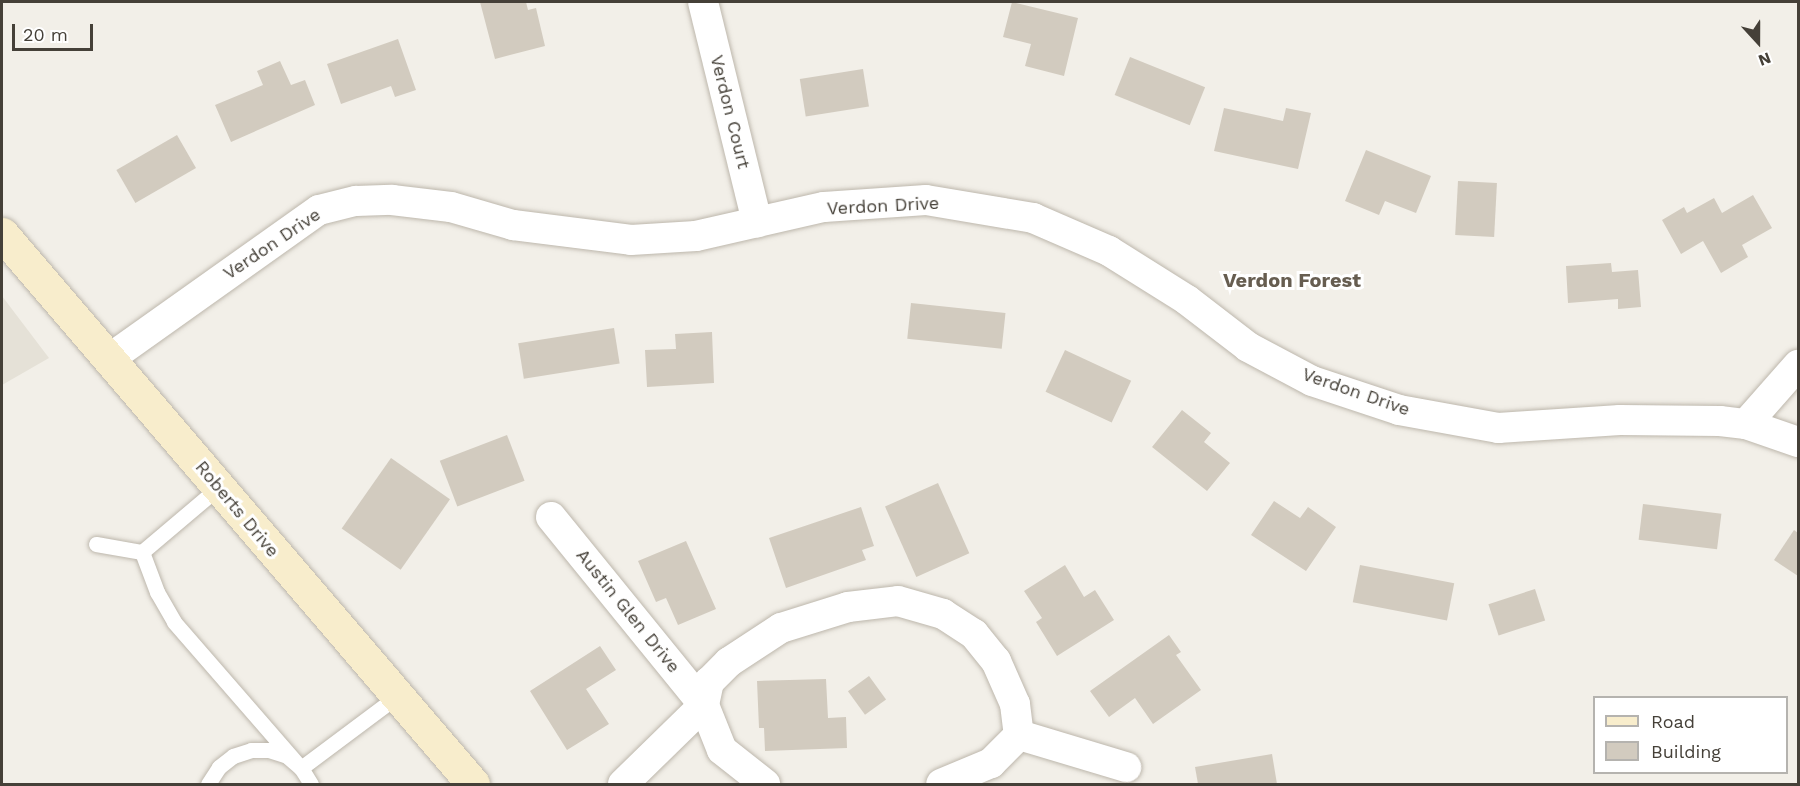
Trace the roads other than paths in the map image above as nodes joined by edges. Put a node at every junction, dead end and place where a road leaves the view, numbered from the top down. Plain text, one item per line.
1 (704, 2) edge
2 (757, 222) junction
3 (2, 234) edge
4 (109, 358) junction
5 (1798, 365) edge
6 (1746, 424) junction
7 (1798, 442) edge
8 (219, 487) junction
9 (551, 517) dead end
10 (96, 544) dead end
11 (142, 552) junction
12 (396, 697) junction
13 (704, 705) junction
14 (1019, 735) junction
15 (1126, 767) dead end
16 (301, 768) junction
17 (208, 784) edge
18 (311, 784) edge
19 (473, 784) edge
20 (622, 784) edge
21 (765, 784) edge
22 (941, 784) edge

1 - 2 street, Verdon Court
2 - 4 street, Verdon Drive
2 - 6 street, Verdon Drive
3 - 4 street, Roberts Drive
4 - 8 street, Roberts Drive
5 - 6 street
6 - 7 street, Verdon Drive
8 - 11 lane
8 - 12 street, Roberts Drive
9 - 13 street, Austin Glen Drive
10 - 11 lane
11 - 16 lane
12 - 16 lane
12 - 19 street, Roberts Drive
13 - 14 street
13 - 20 street
13 - 21 street, Austin Glen Drive
14 - 15 street
14 - 22 street
16 - 17 lane
16 - 18 lane

